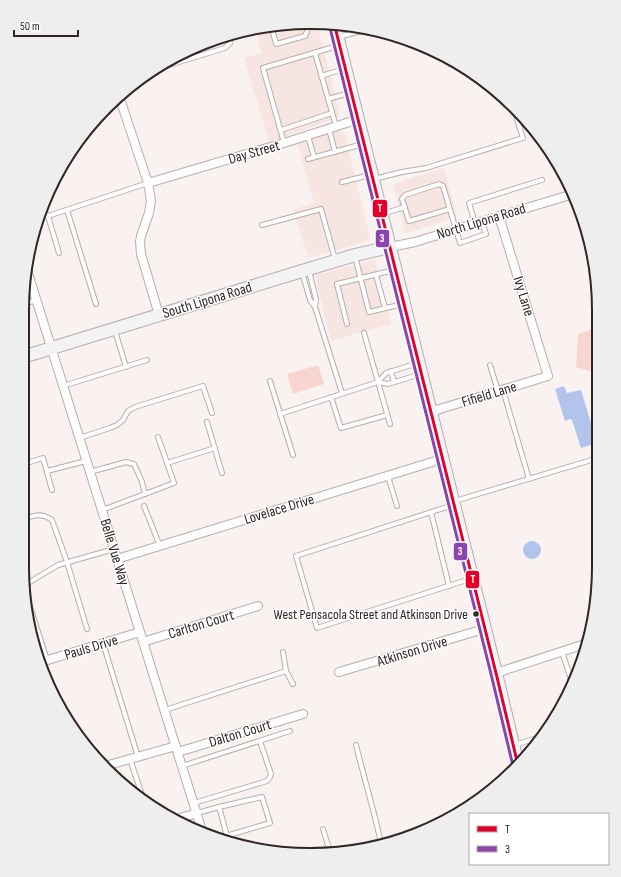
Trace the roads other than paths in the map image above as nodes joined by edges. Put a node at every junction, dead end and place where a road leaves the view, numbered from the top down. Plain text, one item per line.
1 (308, 29) edge
2 (336, 30) edge
3 (273, 31) edge
4 (359, 33) edge
5 (230, 41) edge
6 (339, 42) junction
7 (315, 53) junction
8 (179, 62) edge
9 (346, 68) junction
10 (321, 76) junction
11 (352, 92) junction
12 (328, 99) junction
13 (121, 102) dead end
14 (332, 113) junction
15 (359, 119) junction
16 (517, 119) edge
17 (333, 127) junction
18 (281, 130) junction
19 (308, 135) junction
20 (284, 143) junction
21 (365, 144) junction
22 (335, 152) junction
23 (314, 157) junction
24 (308, 159) dead end
25 (373, 176) junction
26 (542, 180) dead end
27 (342, 182) dead end
28 (148, 183) junction
29 (567, 195) edge
30 (405, 207) junction
31 (450, 208) junction
32 (67, 210) junction
33 (382, 214) junction
34 (48, 216) joint
35 (500, 216) junction
36 (479, 222) junction
37 (262, 225) dead end
38 (456, 229) junction
39 (390, 247) junction
40 (59, 253) dead end
41 (355, 255) junction
42 (335, 261) junction
43 (305, 270) junction
44 (395, 270) junction
45 (376, 275) junction
46 (361, 279) junction
47 (31, 281) edge
48 (314, 290) junction
49 (307, 292) junction
50 (37, 300) junction
51 (29, 302) edge
52 (96, 304) dead end
53 (404, 304) junction
54 (315, 308) junction
55 (385, 308) junction
56 (159, 315) junction
57 (347, 324) dead end
58 (114, 329) junction
59 (364, 333) dead end
60 (51, 348) junction
61 (29, 355) edge
62 (147, 360) dead end
63 (490, 365) dead end
64 (126, 367) junction
65 (420, 368) junction
66 (391, 371) junction
67 (548, 376) joint
68 (270, 381) dead end
69 (378, 382) junction
70 (394, 382) junction
71 (63, 386) junction
72 (501, 391) junction
73 (342, 393) junction
74 (331, 397) junction
75 (212, 412) dead end
76 (430, 412) junction
77 (280, 414) junction
78 (387, 415) junction
79 (207, 422) dead end
80 (390, 424) dead end
81 (158, 437) dead end
82 (79, 438) junction
83 (215, 448) junction
84 (293, 455) dead end
85 (442, 459) junction
86 (592, 460) edge
87 (86, 461) junction
88 (29, 462) edge
89 (167, 463) junction
90 (47, 471) junction
91 (90, 472) junction
92 (222, 473) dead end
93 (388, 476) junction
94 (529, 479) junction
95 (52, 490) dead end
96 (145, 494) junction
97 (453, 504) junction
98 (144, 506) dead end
99 (397, 506) dead end
100 (102, 510) junction
101 (431, 512) junction
102 (29, 517) edge
103 (160, 546) junction
104 (114, 550) junction
105 (117, 559) junction
106 (67, 562) junction
107 (472, 578) junction
108 (30, 582) edge
109 (449, 586) junction
110 (258, 606) dead end
111 (87, 629) dead end
112 (484, 629) junction
113 (140, 632) junction
114 (143, 642) junction
115 (103, 643) junction
116 (580, 646) edge
117 (283, 652) dead end
118 (562, 652) junction
119 (45, 661) edge
120 (286, 671) junction
121 (339, 672) dead end
122 (496, 674) junction
123 (569, 677) edge
124 (292, 684) dead end
125 (165, 710) junction
126 (303, 714) dead end
127 (290, 731) dead end
128 (533, 739) edge
129 (260, 741) junction
130 (356, 745) dead end
131 (513, 746) junction
132 (177, 749) junction
133 (134, 758) junction
134 (516, 759) edge
135 (110, 765) edge
136 (182, 766) junction
137 (142, 792) edge
138 (194, 803) junction
139 (219, 807) junction
140 (197, 813) junction
141 (183, 817) edge
142 (201, 826) edge
143 (323, 829) dead end
144 (227, 835) edge
145 (229, 835) edge
146 (380, 839) edge
147 (328, 847) edge

1 - 3 lane
2 - 6 main road
4 - 6 lane
5 - 8 lane
6 - 7 lane
6 - 9 main road
7 - 10 lane
7 - 18 lane
9 - 10 lane
9 - 11 main road
10 - 12 lane
11 - 12 lane
11 - 15 main road
12 - 14 lane
13 - 28 street
14 - 17 lane
14 - 18 lane
15 - 17 street, Day Street
15 - 21 main road
16 - 25 lane
17 - 19 street, Day Street
17 - 22 lane
18 - 20 lane
19 - 20 street, Day Street
19 - 23 lane
20 - 28 street, Day Street
21 - 22 lane
21 - 25 main road
22 - 23 lane
23 - 24 lane
25 - 27 lane
25 - 33 main road
26 - 36 lane
28 - 32 lane
28 - 56 street
29 - 35 street, North Lipona Road
30 - 31 lane
30 - 31 lane
30 - 33 lane
31 - 38 lane
32 - 34 lane
32 - 52 lane
33 - 39 main road
34 - 40 lane
35 - 36 street, North Lipona Road
35 - 67 street, Ivy Lane
36 - 38 street, North Lipona Road
36 - 38 lane
37 - 42 lane
38 - 39 street, North Lipona Road
39 - 41 main road, South Lipona Road
39 - 44 main road
41 - 42 main road, South Lipona Road
41 - 46 lane
42 - 43 main road, South Lipona Road
43 - 48 lane
43 - 49 lane
43 - 56 main road, South Lipona Road
44 - 45 lane
44 - 53 main road
45 - 46 lane
45 - 55 lane
46 - 55 lane
46 - 57 lane
47 - 50 street, Belle Vue Way
48 - 49 lane
48 - 54 lane
49 - 54 lane
50 - 51 lane
50 - 60 street, Belle Vue Way
53 - 55 lane
53 - 65 main road
54 - 73 lane
56 - 58 main road, South Lipona Road
58 - 60 main road, South Lipona Road
58 - 64 lane
59 - 69 lane
60 - 61 main road, South Lipona Road
60 - 71 street, Belle Vue Way
62 - 64 lane
63 - 72 lane
64 - 71 lane
65 - 66 lane
65 - 70 lane
65 - 76 main road
66 - 69 lane
66 - 70 lane
67 - 72 street, Fifield Lane
68 - 77 lane
69 - 70 lane
69 - 73 lane
69 - 78 lane
71 - 82 street, Belle Vue Way
72 - 76 street, Fifield Lane
72 - 94 lane
73 - 74 lane
74 - 77 lane
74 - 78 lane
75 - 82 lane
76 - 85 main road
77 - 84 lane
78 - 80 lane
79 - 83 lane
81 - 89 lane
82 - 87 street, Belle Vue Way
83 - 89 lane
83 - 92 lane
85 - 93 street, Lovelace Drive
85 - 97 main road
86 - 94 lane
87 - 90 lane
87 - 91 street, Belle Vue Way
88 - 90 lane
89 - 96 lane
90 - 95 lane
91 - 96 lane
91 - 100 street, Belle Vue Way
93 - 99 lane
93 - 103 street, Lovelace Drive
94 - 97 lane
96 - 100 lane
97 - 101 lane
97 - 107 main road
98 - 103 lane
100 - 104 street, Belle Vue Way
101 - 109 lane
101 - 109 lane
102 - 106 lane
103 - 105 street, Lovelace Drive
104 - 105 street, Belle Vue Way
104 - 106 lane
105 - 113 street, Belle Vue Way
106 - 108 lane
106 - 111 lane
107 - 109 lane
107 - 112 main road
110 - 114 street, Carlton Court
112 - 121 street, Atkinson Drive
112 - 122 main road
113 - 114 street, Belle Vue Way
113 - 115 street, Pauls Drive
114 - 125 street, Belle Vue Way
115 - 119 street, Pauls Drive
115 - 133 lane
116 - 118 street
117 - 120 lane
118 - 122 street
118 - 123 lane
120 - 124 lane
120 - 125 lane
122 - 131 main road
125 - 132 street, Belle Vue Way
126 - 132 street, Dalton Court
127 - 129 lane
128 - 131 lane
129 - 136 lane
129 - 138 lane
130 - 146 lane
131 - 134 main road
132 - 133 street, Dalton Court
132 - 136 street, Belle Vue Way
133 - 135 street, Dalton Court
133 - 137 lane
136 - 138 street, Belle Vue Way
138 - 140 street, Belle Vue Way
139 - 140 lane
139 - 144 lane
139 - 145 lane
140 - 141 street
140 - 142 street, Belle Vue Way
143 - 147 lane

